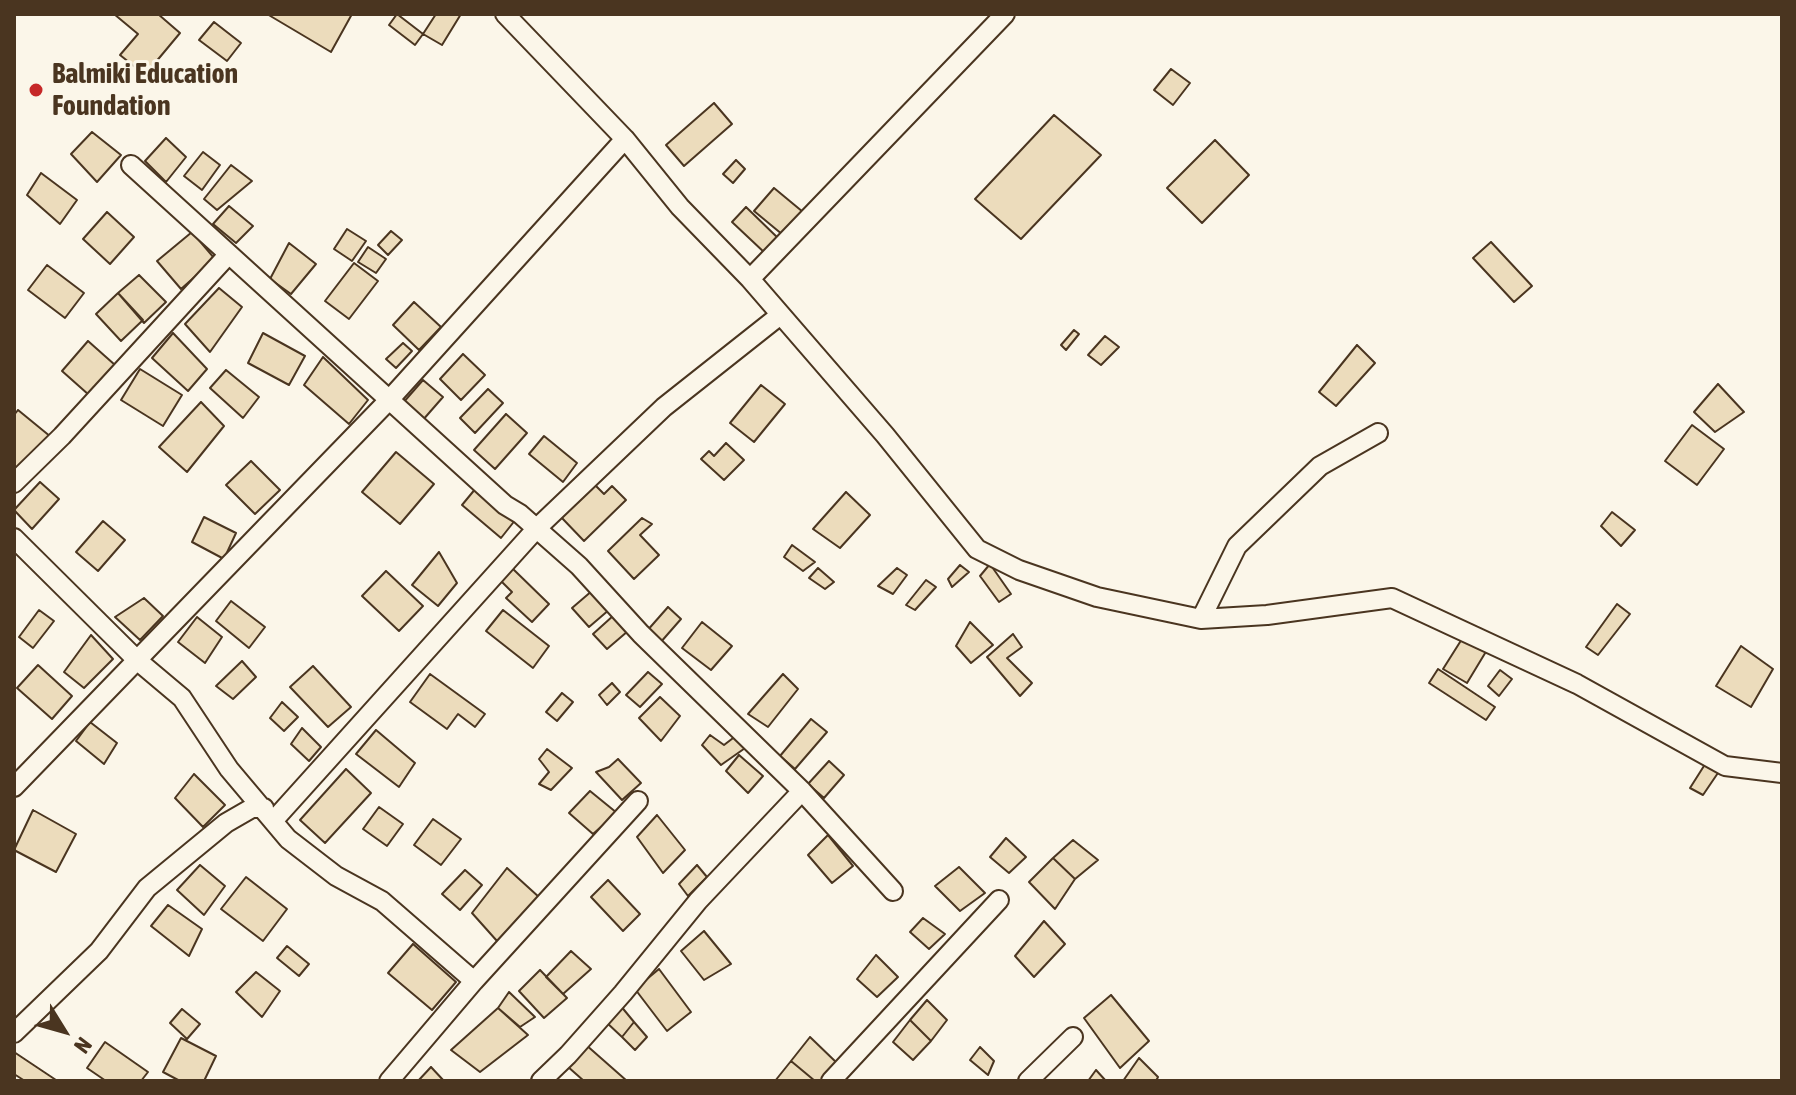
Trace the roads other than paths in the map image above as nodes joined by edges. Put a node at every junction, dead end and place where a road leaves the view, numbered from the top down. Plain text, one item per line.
1 (505, 14) edge
2 (1005, 14) edge
3 (625, 139) junction
4 (131, 165) dead end
5 (228, 255) junction
6 (750, 279) junction
7 (779, 316) junction
8 (389, 400) junction
9 (1378, 433) dead end
10 (14, 483) edge
11 (537, 528) junction
12 (14, 538) edge
13 (1201, 619) junction
14 (138, 661) junction
15 (1782, 773) edge
16 (14, 787) edge
17 (802, 791) junction
18 (638, 801) dead end
19 (269, 814) junction
20 (893, 891) dead end
21 (999, 900) dead end
22 (474, 981) junction
23 (14, 1033) edge
24 (1073, 1037) dead end
25 (389, 1081) edge
26 (541, 1081) edge
27 (831, 1081) edge
28 (1028, 1081) edge

1 - 3 street
2 - 6 street
3 - 6 street
3 - 8 street
4 - 5 street
5 - 8 street
5 - 10 street
6 - 7 street
7 - 11 street
7 - 13 street
8 - 11 street
8 - 14 street
9 - 13 street
11 - 17 street
11 - 19 street
12 - 14 street
13 - 15 street
14 - 16 street
14 - 19 street
17 - 20 street
17 - 26 street
18 - 22 street
19 - 22 street
19 - 23 street
21 - 27 street
22 - 25 street
24 - 28 street

